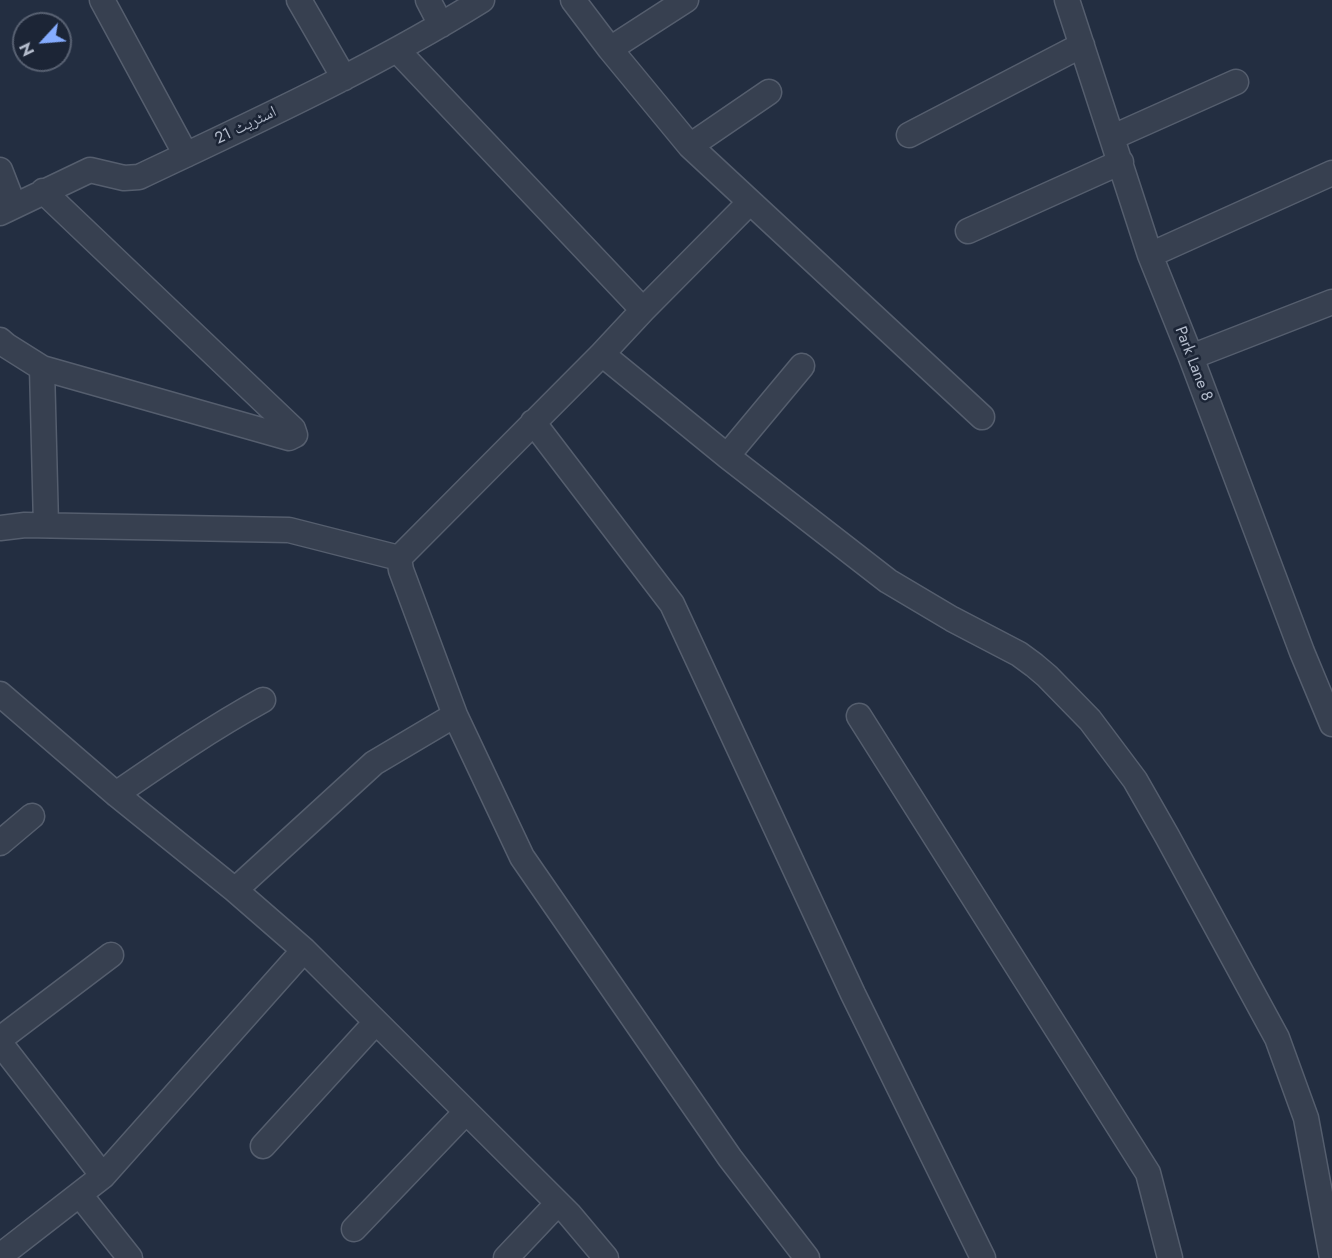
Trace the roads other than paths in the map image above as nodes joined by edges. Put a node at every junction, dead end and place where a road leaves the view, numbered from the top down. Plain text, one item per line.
1 (102, 0) edge
2 (299, 0) edge
3 (428, 0) edge
4 (482, 0) edge
5 (573, 0) edge
6 (686, 0) edge
7 (1067, 0) edge
8 (441, 26) junction
9 (1082, 45) junction
10 (610, 49) junction
11 (396, 50) junction
12 (344, 78) junction
13 (1236, 82) dead end
14 (769, 92) dead end
15 (909, 135) dead end
16 (1113, 137) junction
17 (690, 146) junction
18 (186, 155) junction
19 (1121, 162) junction
20 (0, 170) edge
21 (1332, 173) edge
22 (43, 191) junction
23 (749, 203) junction
24 (7, 210) edge
25 (968, 231) dead end
26 (1150, 255) junction
27 (1332, 302) edge
28 (643, 310) junction
29 (0, 340) edge
30 (602, 354) junction
31 (1191, 357) junction
32 (802, 366) dead end
33 (42, 368) junction
34 (982, 417) dead end
35 (533, 422) junction
36 (727, 456) junction
37 (46, 525) junction
38 (0, 528) edge
39 (399, 558) junction
40 (0, 694) edge
41 (263, 700) dead end
42 (455, 715) junction
43 (859, 716) dead end
44 (1332, 724) edge
45 (116, 794) junction
46 (32, 816) dead end
47 (0, 843) edge
48 (235, 890) junction
49 (304, 950) junction
50 (111, 955) dead end
51 (376, 1022) junction
52 (0, 1041) edge
53 (466, 1112) junction
54 (1322, 1142) edge
55 (263, 1146) dead end
56 (104, 1176) junction
57 (80, 1195) junction
58 (558, 1203) junction
59 (354, 1229) dead end
60 (0, 1256) edge
61 (130, 1258) edge
62 (506, 1258) edge
63 (606, 1258) edge
64 (807, 1258) edge
65 (983, 1258) edge
66 (1170, 1258) edge
67 (1332, 1258) edge

1 - 18 street
2 - 12 street
3 - 8 street
4 - 8 street, اسٹریٹ 21
5 - 10 street
6 - 10 street
7 - 9 street, Park Lane 8
8 - 11 street, اسٹریٹ 21
9 - 15 street
9 - 16 street, Park Lane 8
10 - 17 street
11 - 12 street, اسٹریٹ 21
11 - 28 street
12 - 18 street, اسٹریٹ 21
13 - 16 street
14 - 17 street
16 - 19 street, Park Lane 8
17 - 23 street
18 - 22 street, اسٹریٹ 21
19 - 25 street
19 - 26 street, Park Lane 8
20 - 24 street
21 - 26 street
22 - 24 street, اسٹریٹ 21
22 - 33 street
23 - 28 street
23 - 34 street
26 - 31 street, Park Lane 8
27 - 31 street
28 - 30 street
29 - 33 street
30 - 35 street
30 - 36 street
31 - 44 street, Park Lane 8
32 - 36 street
33 - 37 street
35 - 39 street
35 - 65 street
36 - 54 street
37 - 38 street
37 - 39 street
39 - 42 street
40 - 45 street
41 - 45 street
42 - 48 street
42 - 64 street
43 - 66 street
45 - 48 street
46 - 47 street
48 - 49 street
49 - 51 street
49 - 56 street
50 - 52 street
51 - 53 street
51 - 55 street
52 - 56 street
53 - 58 street
53 - 59 street
54 - 67 street
56 - 57 street
57 - 60 street
57 - 61 street
58 - 62 street
58 - 63 street

